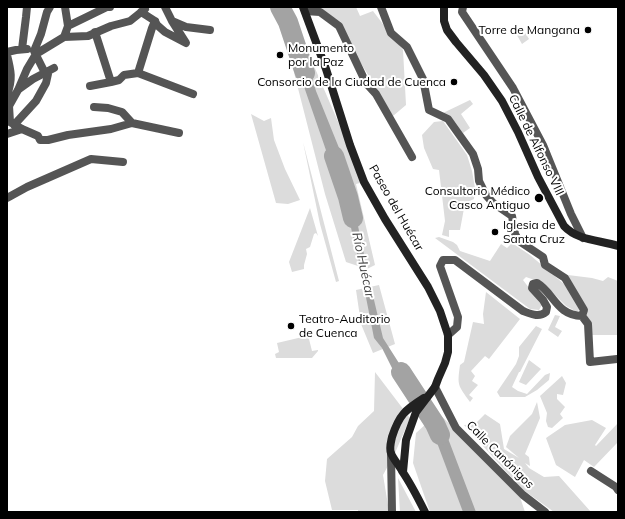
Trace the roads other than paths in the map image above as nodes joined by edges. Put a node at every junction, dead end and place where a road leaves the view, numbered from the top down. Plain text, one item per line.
1 (27, 7) edge
2 (50, 7) edge
3 (65, 7) edge
4 (110, 7) edge
5 (165, 7) edge
6 (381, 7) edge
7 (444, 7) edge
8 (463, 7) edge
9 (143, 9) edge
10 (304, 9) edge
11 (172, 21) junction
12 (155, 22) junction
13 (68, 26) junction
14 (210, 30) dead end
15 (96, 32) junction
16 (64, 37) junction
17 (22, 49) junction
18 (36, 51) junction
19 (7, 53) edge
20 (54, 68) dead end
21 (45, 73) junction
22 (138, 73) junction
23 (111, 82) junction
24 (90, 86) dead end
25 (18, 90) junction
26 (193, 94) dead end
27 (7, 95) edge
28 (8, 104) edge
29 (94, 107) dead end
30 (132, 123) junction
31 (14, 124) junction
32 (22, 130) junction
33 (180, 133) dead end
34 (7, 134) edge
35 (412, 157) dead end
36 (124, 162) dead end
37 (7, 198) edge
38 (583, 238) junction
39 (618, 246) edge
40 (582, 316) junction
41 (448, 335) junction
42 (617, 359) edge
43 (432, 390) junction
44 (413, 412) junction
45 (391, 454) junction
46 (591, 471) dead end
47 (403, 472) junction
48 (618, 490) edge
49 (392, 512) edge
50 (425, 512) edge
51 (545, 512) edge

1 - 17 street
2 - 18 street
3 - 13 street
4 - 13 street
5 - 11 street
6 - 40 street
7 - 38 street, Calle de Alfonso VIII
8 - 38 street
9 - 12 street
9 - 15 street
10 - 35 street
10 - 41 street, Paseo del Huécar
11 - 12 street
11 - 14 street
12 - 22 street
13 - 16 street
15 - 16 street
15 - 23 street
16 - 18 street
17 - 18 street
17 - 19 street
18 - 21 street
18 - 25 street
19 - 27 street
20 - 21 street
21 - 25 street
21 - 31 street
22 - 23 street
22 - 26 street
23 - 24 street
25 - 28 street
28 - 31 street
29 - 30 street
30 - 32 street
30 - 33 street
31 - 32 street
32 - 34 street
36 - 37 street
38 - 39 street, Calle de Alfonso VIII
40 - 41 street
40 - 42 street
41 - 43 street, Paseo del Huécar
43 - 44 street
43 - 51 street, Calle Canónigos
44 - 45 street
44 - 47 street
45 - 47 street
45 - 49 street
46 - 48 street
47 - 50 street

